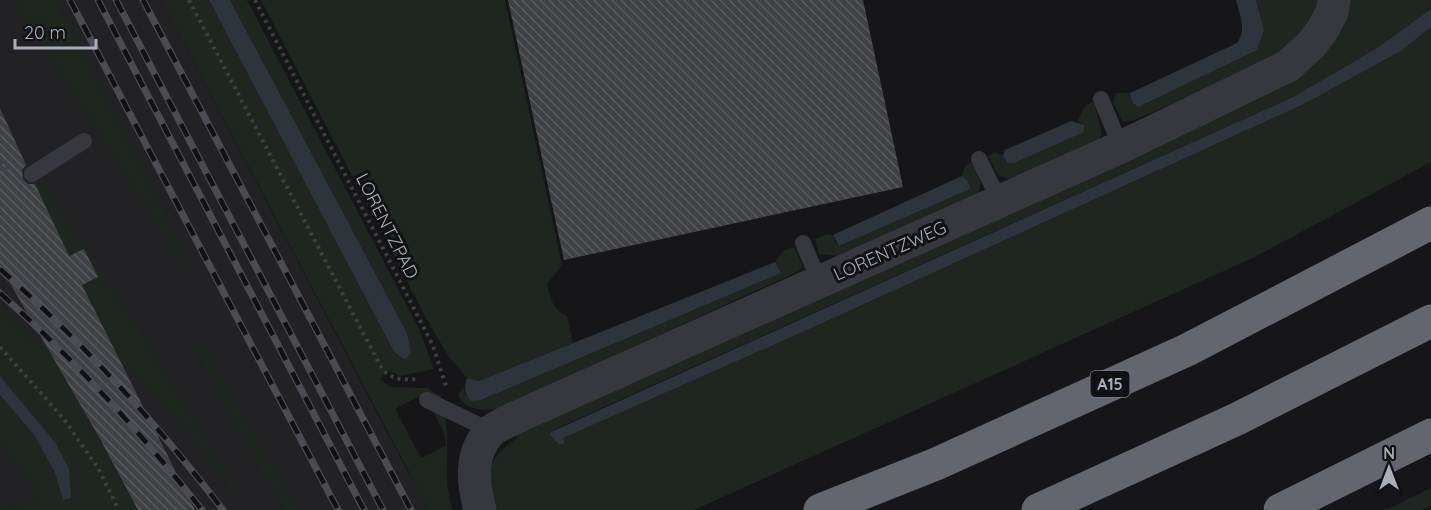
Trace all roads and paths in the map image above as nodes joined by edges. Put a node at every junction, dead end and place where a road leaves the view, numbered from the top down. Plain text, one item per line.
1 (189, 0) edge
2 (255, 0) edge
3 (1334, 0) edge
4 (1101, 99) dead end
5 (84, 141) dead end
6 (1121, 147) junction
7 (980, 159) dead end
8 (32, 174) dead end
9 (1000, 202) junction
10 (1431, 217) edge
11 (1431, 223) edge
12 (803, 243) dead end
13 (1393, 243) junction
14 (820, 283) junction
15 (1431, 321) edge
16 (0, 347) edge
17 (444, 377) junction
18 (426, 378) dead end
19 (435, 378) dead end
20 (428, 400) dead end
21 (451, 410) junction
22 (491, 431) junction
23 (1431, 435) edge
24 (119, 510) edge
25 (480, 510) edge
26 (820, 510) edge
27 (1038, 510) edge
28 (1280, 510) edge

1 - 18 path
2 - 17 path, LORENTZPAD
3 - 6 street, LORENTZWEG
4 - 6 lane
5 - 8 lane
6 - 9 street, LORENTZWEG
7 - 9 lane
9 - 14 street, LORENTZWEG
10 - 13 highway, A15
11 - 13 highway, A15
12 - 14 lane
13 - 26 highway, A15
14 - 22 street, LORENTZWEG
15 - 27 highway
16 - 24 path
17 - 19 path
17 - 21 path, LORENTZPAD
20 - 21 lane
21 - 22 lane
22 - 25 street
23 - 28 highway

